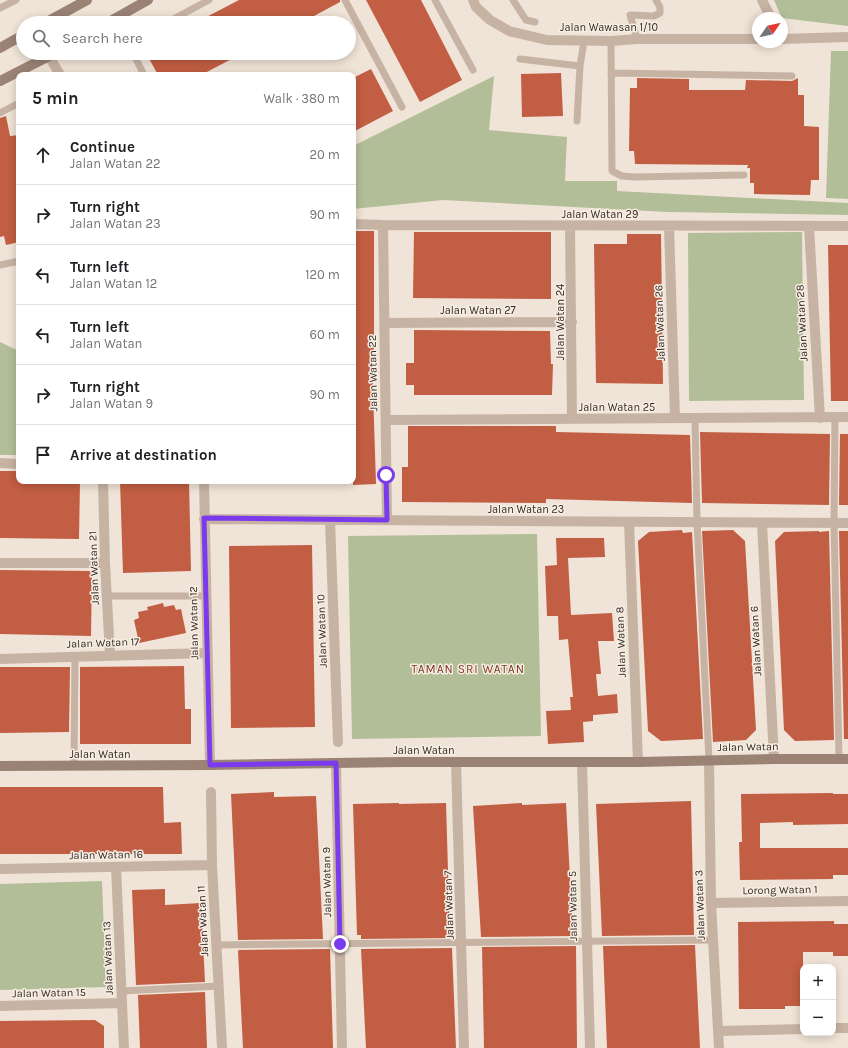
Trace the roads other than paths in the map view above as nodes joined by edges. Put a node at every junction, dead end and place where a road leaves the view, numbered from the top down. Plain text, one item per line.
1 (16, 0) edge
2 (87, 0) edge
3 (148, 0) edge
4 (209, 0) edge
5 (345, 0) edge
6 (435, 0) edge
7 (473, 0) edge
8 (513, 0) edge
9 (656, 0) edge
10 (762, 0) edge
11 (0, 8) edge
12 (768, 12) edge
13 (58, 16) edge
14 (120, 16) edge
15 (179, 16) edge
16 (354, 16) edge
17 (356, 21) edge
18 (535, 22) dead end
19 (848, 37) edge
20 (16, 39) edge
21 (637, 39) junction
22 (752, 39) edge
23 (788, 39) edge
24 (584, 41) junction
25 (611, 41) junction
26 (0, 48) edge
27 (520, 59) dead end
28 (42, 60) edge
29 (54, 60) edge
30 (136, 60) edge
31 (580, 66) junction
32 (473, 70) dead end
33 (18, 72) edge
34 (59, 72) edge
35 (142, 72) edge
36 (16, 73) edge
37 (611, 73) junction
38 (792, 76) dead end
39 (0, 81) edge
40 (16, 105) edge
41 (402, 107) dead end
42 (0, 113) edge
43 (577, 121) dead end
44 (744, 175) dead end
45 (356, 224) edge
46 (383, 225) junction
47 (570, 226) junction
48 (669, 226) junction
49 (809, 226) junction
50 (848, 226) edge
51 (16, 262) edge
52 (0, 265) edge
53 (572, 322) junction
54 (385, 323) junction
55 (848, 417) edge
56 (675, 418) junction
57 (820, 418) junction
58 (835, 418) junction
59 (572, 419) junction
60 (695, 419) junction
61 (386, 420) junction
62 (0, 463) edge
63 (16, 464) edge
64 (103, 484) edge
65 (204, 484) edge
66 (204, 518) junction
67 (330, 520) junction
68 (387, 520) junction
69 (629, 522) junction
70 (697, 522) junction
71 (762, 523) junction
72 (834, 523) junction
73 (848, 523) edge
74 (0, 563) edge
75 (105, 564) junction
76 (107, 596) junction
77 (205, 596) junction
78 (206, 653) junction
79 (110, 655) junction
80 (75, 656) junction
81 (0, 659) edge
82 (338, 742) dead end
83 (774, 759) junction
84 (844, 759) edge
85 (709, 760) junction
86 (456, 762) junction
87 (638, 762) junction
88 (336, 763) junction
89 (582, 763) junction
90 (210, 765) junction
91 (0, 766) edge
92 (74, 766) junction
93 (210, 792) dead end
94 (212, 865) junction
95 (116, 867) junction
96 (0, 869) edge
97 (848, 902) edge
98 (711, 903) junction
99 (713, 940) junction
100 (586, 941) junction
101 (462, 942) junction
102 (340, 944) junction
103 (216, 945) junction
104 (219, 986) junction
105 (122, 991) junction
106 (122, 1003) junction
107 (0, 1006) edge
108 (836, 1028) edge
109 (848, 1028) edge
110 (800, 1029) edge
111 (719, 1031) junction
112 (124, 1048) edge
113 (222, 1048) edge
114 (342, 1048) edge
115 (464, 1048) edge
116 (590, 1048) edge
117 (719, 1048) edge

1 - 11 lane
2 - 13 street
3 - 14 street
4 - 15 lane
5 - 16 lane
6 - 32 lane
7 - 24 street, Jalan Wawasan 1/10
8 - 18 lane
9 - 21 lane
10 - 12 street
17 - 41 lane
19 - 23 street
20 - 26 street
21 - 22 street, Jalan Wawasan 1/10
21 - 25 street, Jalan Wawasan 1/10
24 - 25 street, Jalan Wawasan 1/10
24 - 31 lane
25 - 37 lane
27 - 31 lane
28 - 33 street
29 - 34 street
30 - 35 lane
31 - 43 lane
36 - 39 street
37 - 38 lane
37 - 44 lane
40 - 42 lane
45 - 46 street, Jalan Watan 29
46 - 47 street, Jalan Watan 29
46 - 54 street, Jalan Watan 22
47 - 48 street, Jalan Watan 29
47 - 53 street, Jalan Watan 24
48 - 49 street, Jalan Watan 29
48 - 56 street, Jalan Watan 26
49 - 50 street, Jalan Watan 29
49 - 57 street, Jalan Watan 28
51 - 52 lane
53 - 54 street, Jalan Watan 27
53 - 59 street, Jalan Watan 24
54 - 61 street, Jalan Watan 22
55 - 58 street, Jalan Watan 25
56 - 59 street, Jalan Watan 25
56 - 60 street, Jalan Watan 25
57 - 58 street, Jalan Watan 25
57 - 60 street, Jalan Watan 25
58 - 72 lane
59 - 61 street, Jalan Watan 25
60 - 70 lane
61 - 68 street, Jalan Watan 22
62 - 63 street
64 - 75 street, Jalan Watan 21
65 - 66 street, Jalan Watan 12
66 - 67 street, Jalan Watan 23
66 - 77 street, Jalan Watan 12
67 - 68 street, Jalan Watan 23
67 - 82 street, Jalan Watan 10
68 - 69 street, Jalan Watan 23
69 - 70 street, Jalan Watan 23
69 - 87 street, Jalan Watan 8
70 - 71 street, Jalan Watan 23
70 - 85 lane
71 - 72 street, Jalan Watan 23
71 - 83 street, Jalan Watan 6
72 - 73 street, Jalan Watan 23
72 - 84 lane
74 - 75 street
75 - 76 street, Jalan Watan 21
76 - 77 lane
76 - 79 street, Jalan Watan 21
77 - 78 street, Jalan Watan 12
78 - 79 street, Jalan Watan 17
78 - 90 street, Jalan Watan 12
79 - 80 street, Jalan Watan 17
80 - 81 street, Jalan Watan 17
80 - 92 lane
83 - 84 street, Jalan Watan
83 - 85 street, Jalan Watan
85 - 87 street, Jalan Watan
85 - 98 street, Jalan Watan 3
86 - 88 street, Jalan Watan
86 - 89 street, Jalan Watan
86 - 101 street, Jalan Watan 7
87 - 89 street, Jalan Watan
88 - 90 street, Jalan Watan
88 - 102 street, Jalan Watan 9
89 - 100 street, Jalan Watan 5
90 - 92 street, Jalan Watan
91 - 92 street, Jalan Watan
93 - 94 street, Jalan Watan 11
94 - 95 street, Jalan Watan 16
94 - 103 street, Jalan Watan 11
95 - 96 street, Jalan Watan 16
95 - 105 street, Jalan Watan 13
97 - 98 street, Lorong Watan 1
98 - 99 street, Jalan Watan 3
99 - 100 lane
99 - 111 street, Jalan Watan 3
100 - 101 lane
100 - 116 street, Jalan Watan 5
101 - 102 lane
101 - 115 street, Jalan Watan 7
102 - 103 lane
102 - 114 street, Jalan Watan 9
103 - 104 street, Jalan Watan 11
104 - 105 lane
104 - 113 street, Jalan Watan 11
105 - 106 street, Jalan Watan 13
106 - 107 street, Jalan Watan 15
106 - 112 street, Jalan Watan 13
108 - 109 street
110 - 111 street
111 - 117 street, Jalan Watan 3

